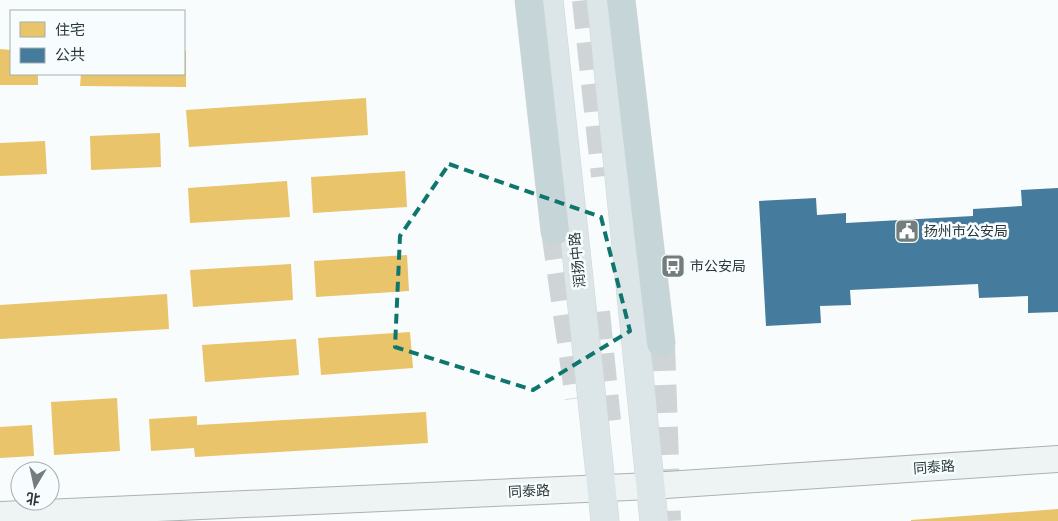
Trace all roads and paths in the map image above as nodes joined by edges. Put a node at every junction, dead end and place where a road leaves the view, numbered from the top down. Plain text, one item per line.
1 (528, 0) edge
2 (549, 0) edge
3 (601, 0) edge
4 (621, 0) edge
5 (555, 231) tunnel mouth
6 (661, 343) tunnel mouth
7 (1058, 459) edge
8 (651, 486) junction
9 (602, 487) junction
10 (0, 515) edge
11 (605, 521) edge
12 (654, 521) edge

1 - 5 highway
2 - 9 main road, 润扬中路
3 - 8 main road
4 - 6 highway
7 - 8 street, 同泰路
8 - 9 street, 同泰路
8 - 12 main road
9 - 10 street, 同泰路
9 - 11 main road, 润扬中路

